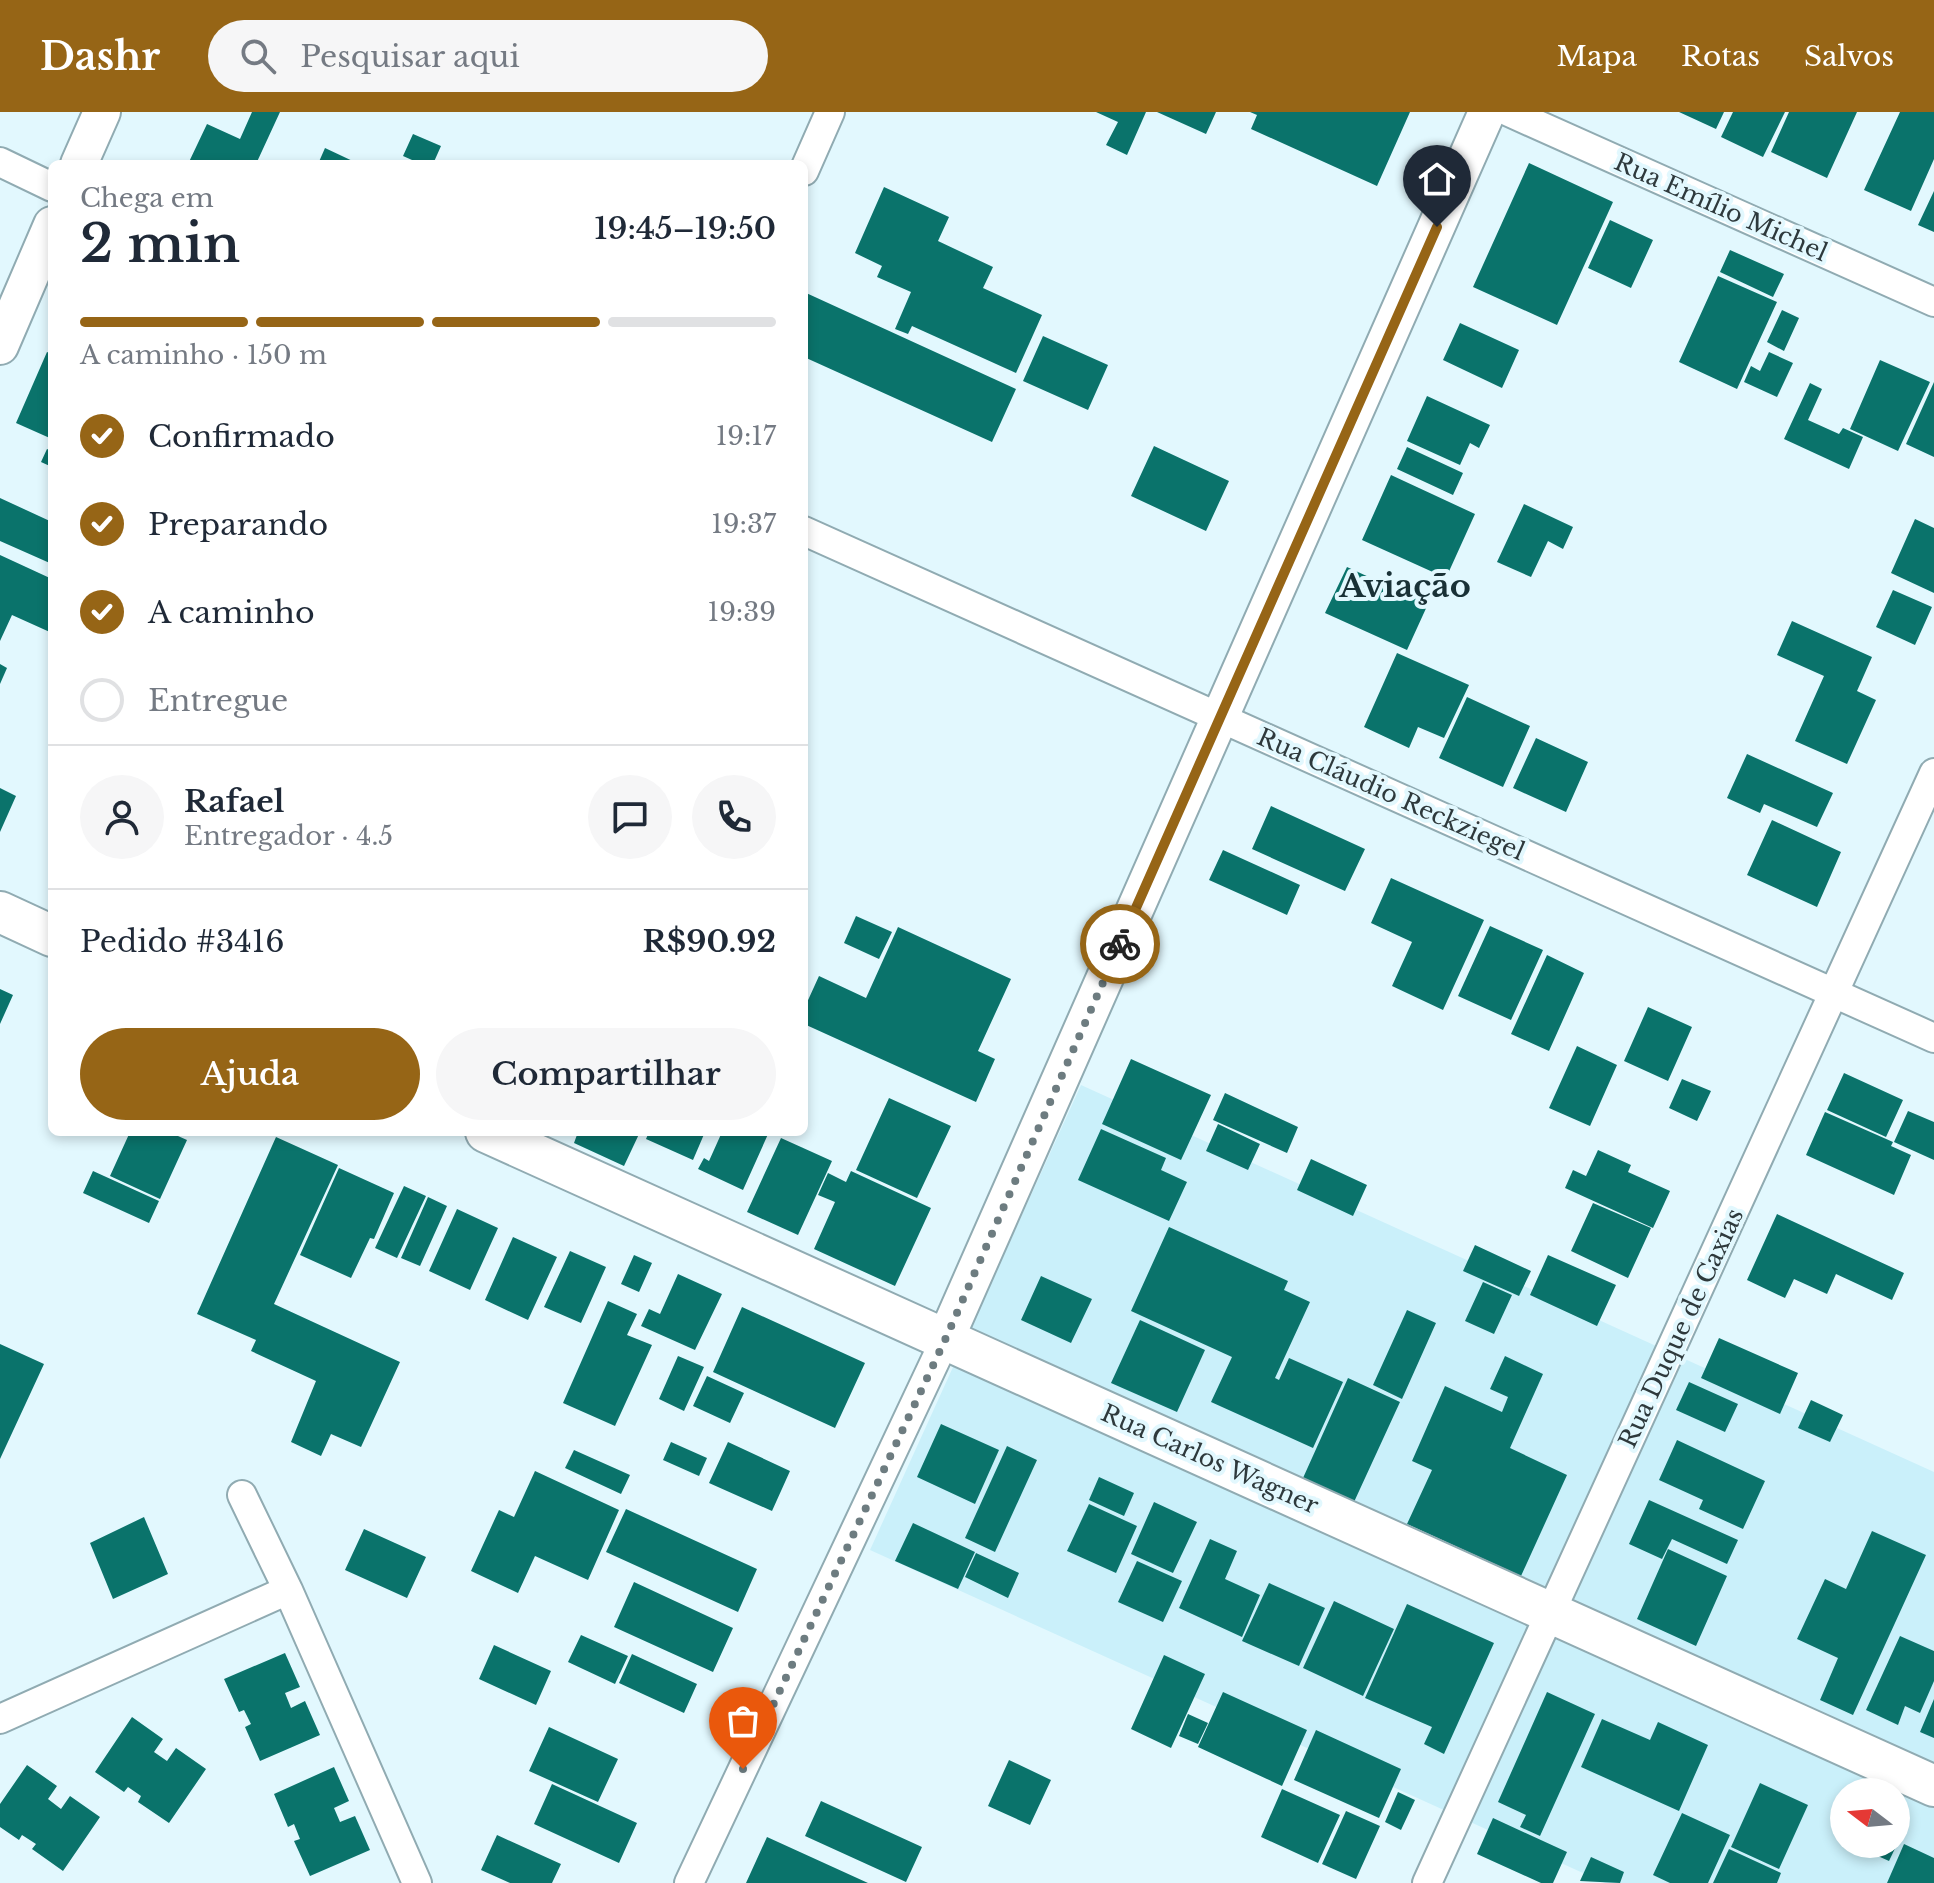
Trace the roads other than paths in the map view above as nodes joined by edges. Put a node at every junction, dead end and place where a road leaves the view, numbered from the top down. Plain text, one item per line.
1 (102, 112) edge
2 (830, 112) edge
3 (1487, 112) edge
4 (1509, 112) edge
5 (81, 160) edge
6 (0, 162) edge
7 (808, 162) edge
8 (48, 185) edge
9 (48, 234) edge
10 (1934, 302) edge
11 (0, 346) edge
12 (808, 533) edge
13 (1220, 718) junction
14 (1934, 773) edge
15 (0, 912) edge
16 (48, 934) edge
17 (1834, 994) junction
18 (1934, 1038) edge
19 (495, 1136) edge
20 (945, 1340) junction
21 (242, 1495) dead end
22 (288, 1590) junction
23 (1550, 1613) junction
24 (0, 1719) edge
25 (1934, 1786) edge
26 (417, 1883) edge
27 (689, 1883) edge
28 (1427, 1883) edge

1 - 5 street
2 - 7 street
3 - 13 street
4 - 10 street, Rua Emílio Michel
6 - 8 street
9 - 11 street
12 - 13 street, Rua Cláudio Reckziegel
13 - 17 street, Rua Cláudio Reckziegel
13 - 20 street
14 - 17 street, Rua Duque de Caxias
15 - 16 main road
17 - 18 street, Rua Cláudio Reckziegel
17 - 23 street, Rua Duque de Caxias
19 - 20 main road, Rua Carlos Wagner
20 - 23 main road, Rua Carlos Wagner
20 - 27 street
21 - 22 street
22 - 24 street
22 - 26 street
23 - 25 main road, Rua Carlos Wagner
23 - 28 street, Rua Duque de Caxias

